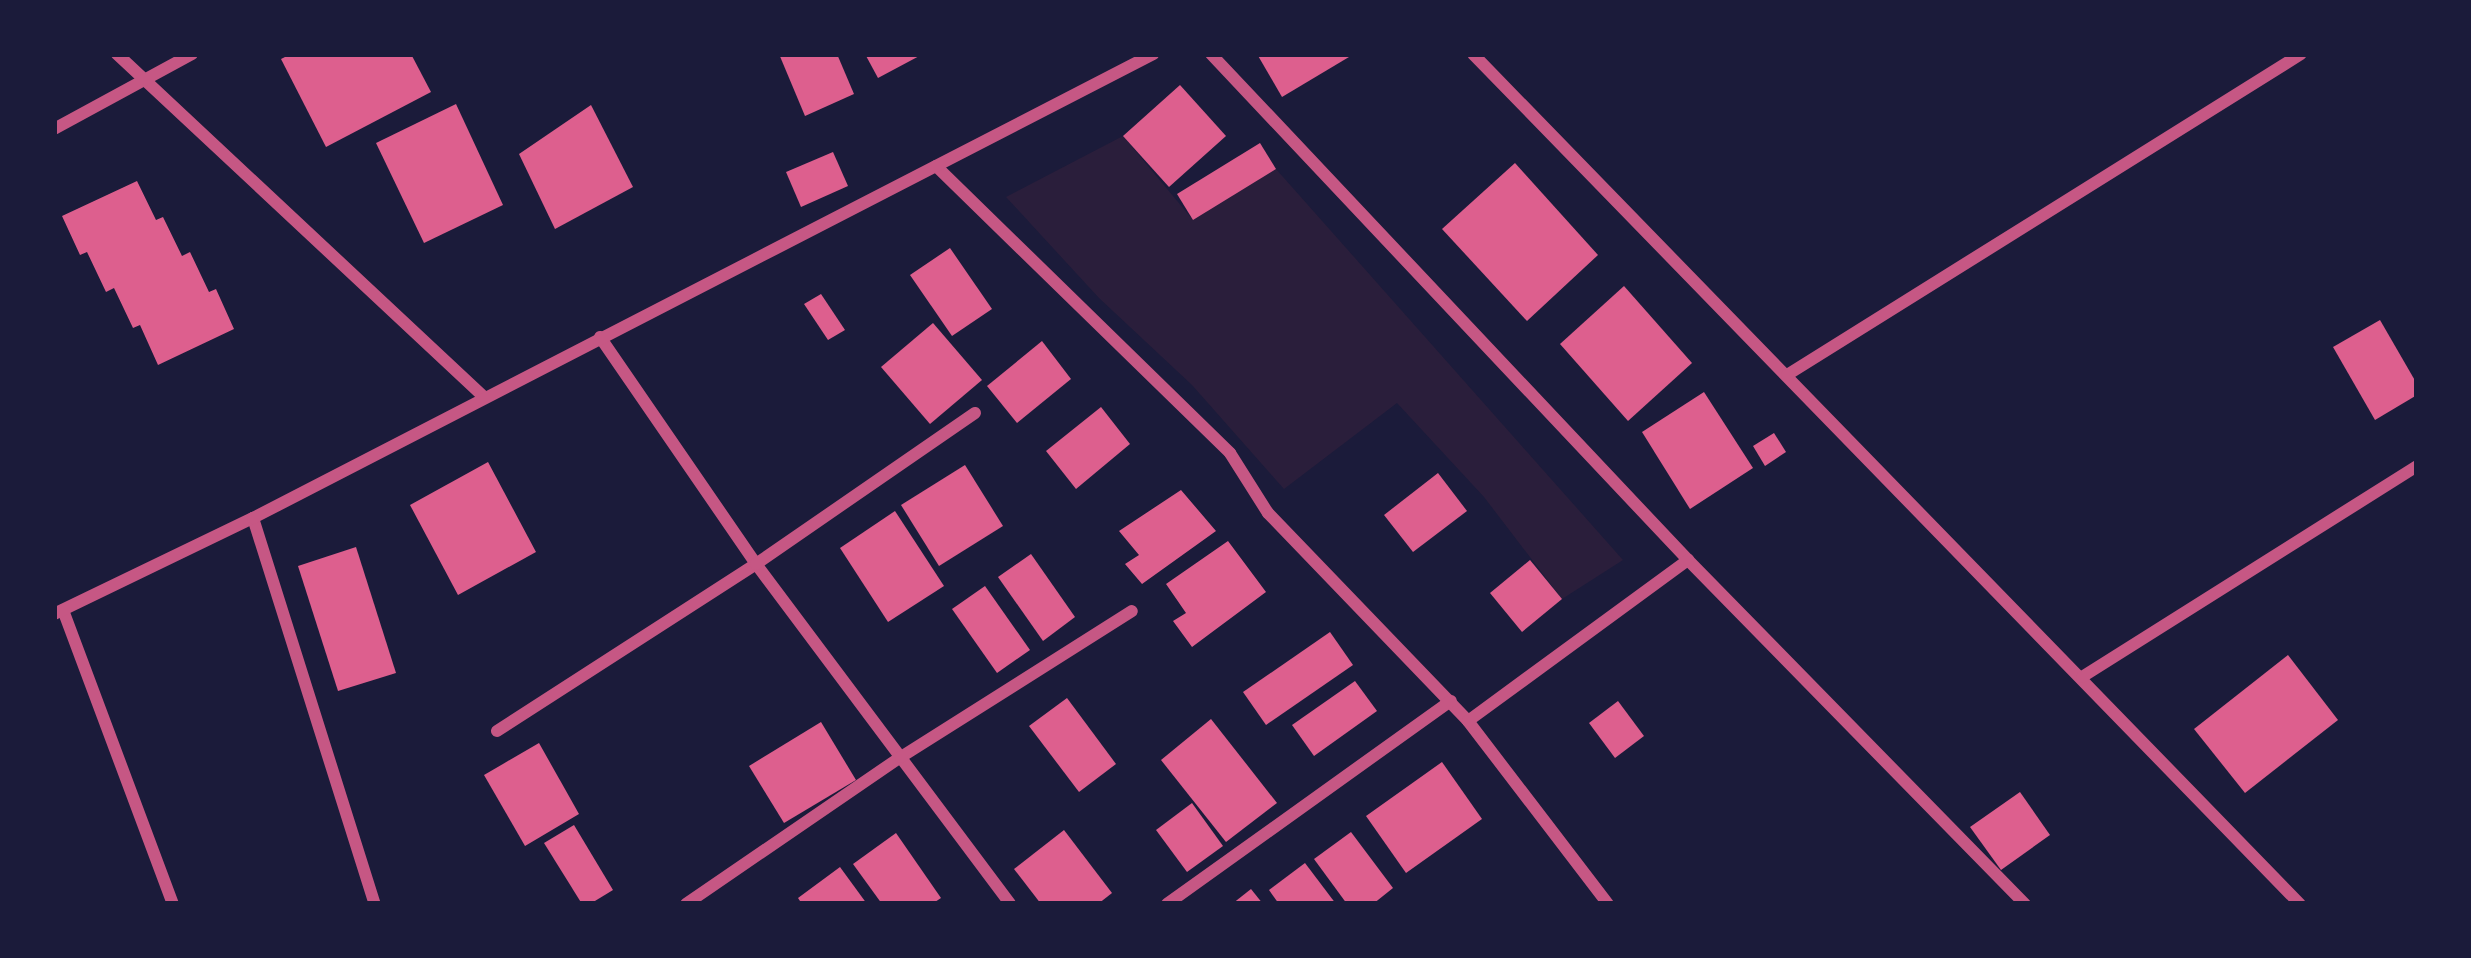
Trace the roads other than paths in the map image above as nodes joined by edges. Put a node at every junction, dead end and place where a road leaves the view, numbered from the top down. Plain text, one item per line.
1 (117, 54) edge
2 (191, 54) edge
3 (1153, 54) edge
4 (1211, 54) edge
5 (1473, 54) edge
6 (2301, 54) edge
7 (145, 80) junction
8 (54, 129) edge
9 (936, 166) junction
10 (600, 337) junction
11 (1787, 375) junction
12 (483, 396) junction
13 (975, 412) dead end
14 (2417, 466) edge
15 (253, 518) junction
16 (1688, 560) junction
17 (756, 564) junction
18 (1132, 611) dead end
19 (58, 612) edge
20 (2082, 677) junction
21 (1451, 701) junction
22 (1468, 721) junction
23 (497, 731) dead end
24 (901, 757) junction
25 (172, 904) edge
26 (375, 904) edge
27 (686, 904) edge
28 (1010, 904) edge
29 (1167, 904) edge
30 (1608, 904) edge
31 (2026, 904) edge
32 (2300, 904) edge

1 - 7 street
2 - 7 street
3 - 9 street
4 - 16 street
5 - 11 street
6 - 11 street
7 - 8 street
7 - 12 street
9 - 10 street
9 - 21 street
10 - 12 street
10 - 17 street
11 - 20 street
12 - 15 street
13 - 17 street
14 - 20 street
15 - 19 street
15 - 26 street
16 - 22 street
16 - 31 street
17 - 23 street
17 - 24 street
18 - 24 street
19 - 25 street
20 - 32 street
21 - 22 street
21 - 29 street
22 - 30 street
24 - 27 street
24 - 28 street

